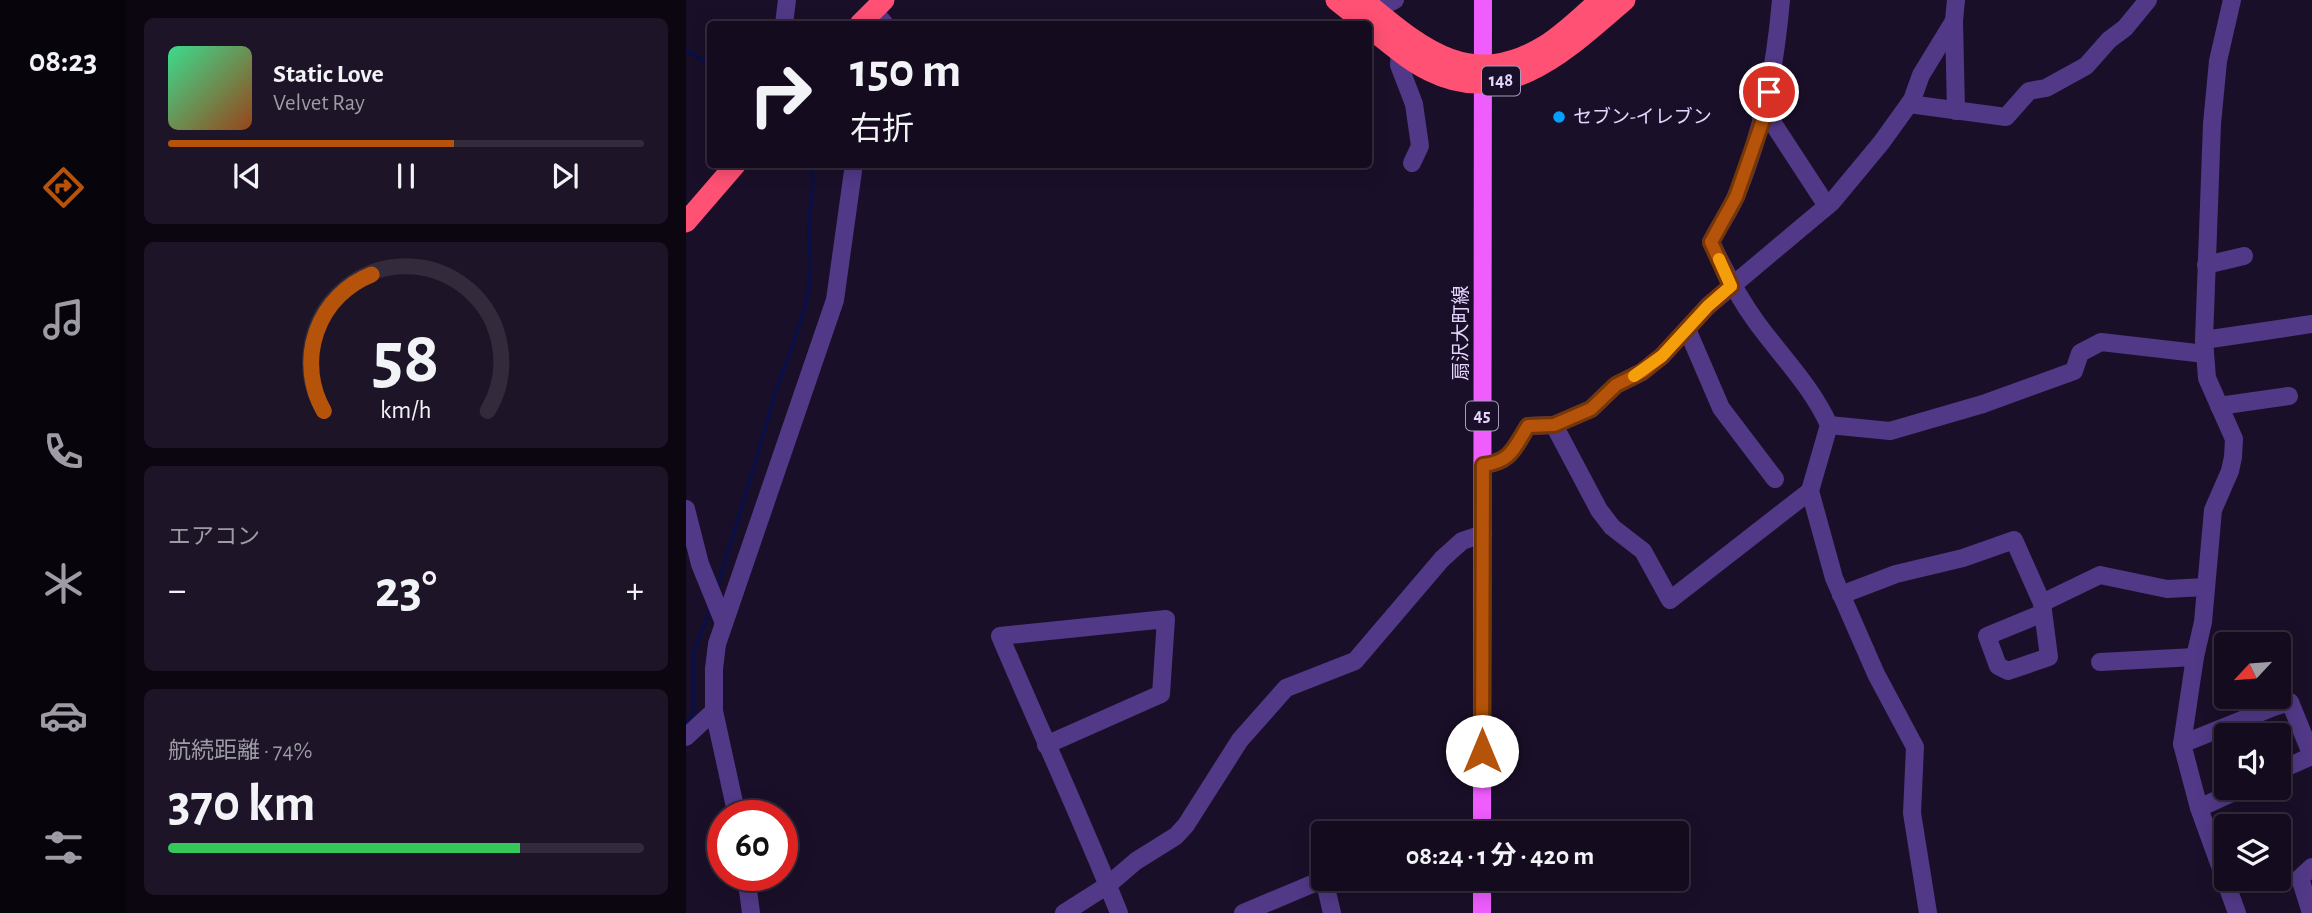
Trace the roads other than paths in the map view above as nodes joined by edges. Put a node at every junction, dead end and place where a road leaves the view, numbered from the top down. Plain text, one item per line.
1 (787, 0) edge
2 (1336, 0) edge
3 (1395, 0) edge
4 (1483, 0) edge
5 (1600, 0) edge
6 (1625, 0) edge
7 (1781, 0) edge
8 (1956, 0) edge
9 (2148, 0) edge
10 (2232, 0) edge
11 (1368, 15) edge
12 (784, 21) edge
13 (1954, 22) junction
14 (1400, 52) junction
15 (1483, 75) junction
16 (1909, 104) junction
17 (1765, 111) junction
18 (1956, 111) junction
19 (1412, 163) dead end
20 (733, 168) edge
21 (853, 168) edge
22 (1827, 206) junction
23 (686, 222) edge
24 (2244, 256) dead end
25 (2206, 265) junction
26 (1731, 286) junction
27 (2312, 324) edge
28 (1687, 329) junction
29 (2205, 347) junction
30 (2289, 396) dead end
31 (2219, 406) junction
32 (1554, 425) junction
33 (1829, 425) junction
34 (1483, 465) junction
35 (1775, 479) dead end
36 (1810, 491) junction
37 (686, 509) edge
38 (1483, 534) junction
39 (2206, 587) junction
40 (1841, 595) junction
41 (724, 623) junction
42 (2195, 657) junction
43 (2101, 662) dead end
44 (714, 711) junction
45 (686, 737) edge
46 (2182, 744) junction
47 (1046, 745) junction
48 (2312, 756) edge
49 (2291, 765) edge
50 (733, 800) edge
51 (2217, 800) edge
52 (2199, 808) junction
53 (1482, 821) edge
54 (2312, 867) edge
55 (1108, 885) junction
56 (748, 891) edge
57 (1482, 891) edge
58 (751, 913) edge
59 (1064, 913) edge
60 (1119, 913) edge
61 (1243, 913) edge
62 (1332, 913) edge
63 (1482, 913) edge
64 (1928, 913) edge
65 (2237, 913) edge
66 (2311, 913) edge

1 - 12 street
2 - 11 highway, 148
3 - 11 street
4 - 15 main road, 扇沢大町線 / 45
5 - 15 highway, 148
6 - 15 highway, 148
7 - 17 street
8 - 13 street
9 - 18 street
10 - 25 street
11 - 14 highway, 148
11 - 15 highway, 148
13 - 16 street
13 - 18 street
14 - 15 highway, 148
14 - 19 street
15 - 34 main road, 扇沢大町線 / 45
16 - 18 street
16 - 22 street
17 - 22 street
17 - 26 street
20 - 23 highway
21 - 41 street
22 - 26 street
24 - 25 street
25 - 29 street
26 - 28 street
26 - 33 street
27 - 29 street
28 - 32 street
28 - 35 street
29 - 31 street
29 - 33 street
30 - 31 street
31 - 39 street
32 - 34 street
32 - 36 street
33 - 36 street
34 - 38 main road, 扇沢大町線 / 45
36 - 40 street
37 - 41 street
38 - 53 main road, 扇沢大町線 / 45
38 - 55 street
39 - 40 street
39 - 42 street
40 - 64 street
41 - 44 street
42 - 43 street
42 - 46 street
44 - 45 street
44 - 50 street
46 - 48 street
46 - 52 street
47 - 47 street
47 - 55 street
48 - 49 street
51 - 52 street
52 - 65 street
54 - 66 street
55 - 59 street
55 - 60 street
56 - 58 street
57 - 63 main road
61 - 62 street

